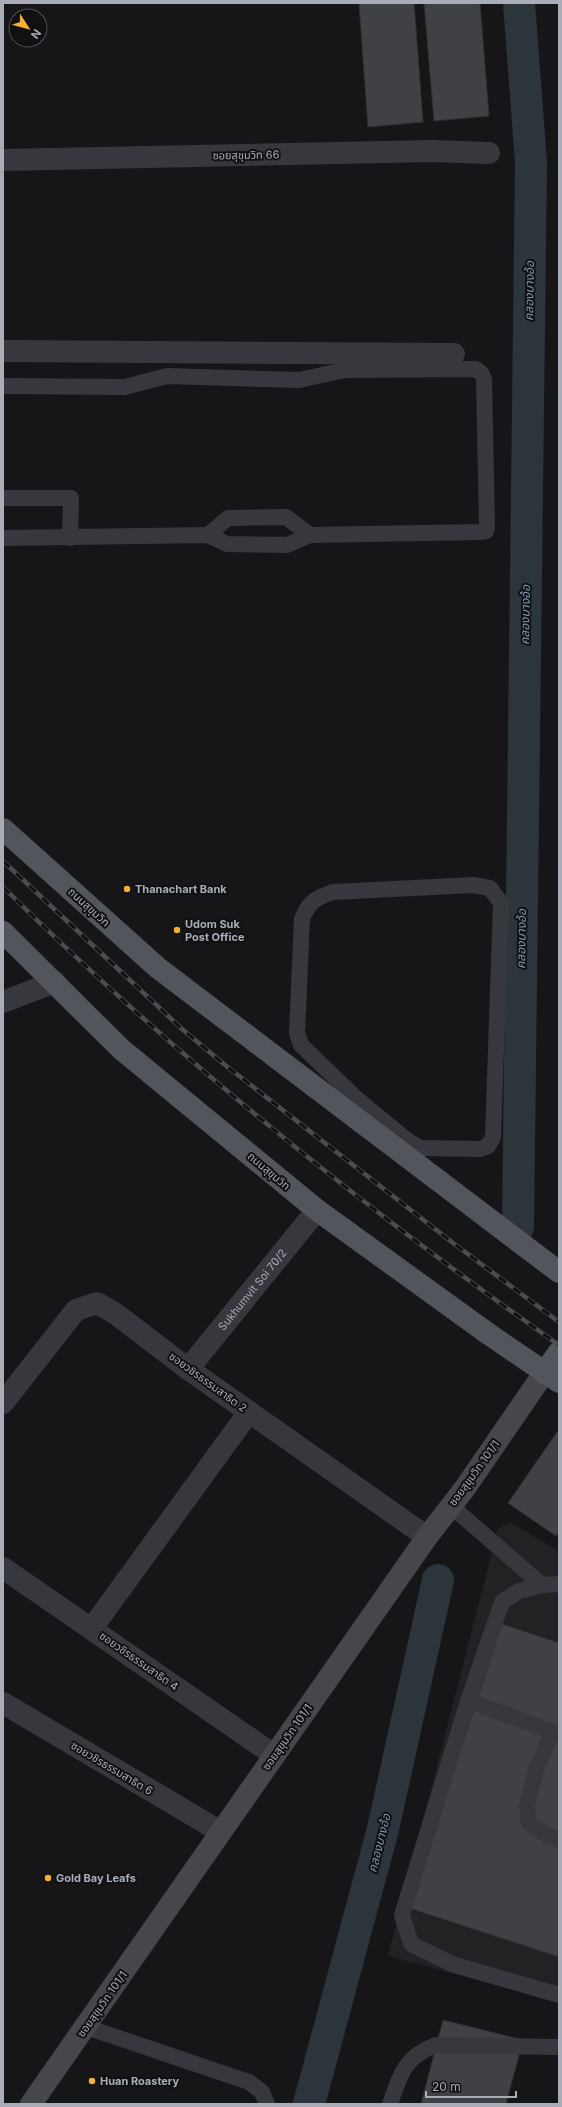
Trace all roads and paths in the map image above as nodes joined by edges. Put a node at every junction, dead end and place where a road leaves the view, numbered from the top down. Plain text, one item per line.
1 (489, 153) dead end
2 (3, 160) edge
3 (3, 351) edge
4 (454, 354) dead end
5 (3, 386) edge
6 (3, 498) edge
7 (208, 535) junction
8 (310, 535) junction
9 (3, 538) edge
10 (70, 538) junction
11 (3, 829) edge
12 (3, 932) edge
13 (55, 982) junction
14 (3, 1002) edge
15 (353, 1105) junction
16 (317, 1210) junction
17 (559, 1272) edge
18 (559, 1352) edge
19 (188, 1369) junction
20 (552, 1377) edge
21 (6, 1400) edge
22 (249, 1412) junction
23 (451, 1506) junction
24 (427, 1537) junction
25 (3, 1568) edge
26 (559, 1584) edge
27 (542, 1585) junction
28 (92, 1628) junction
29 (468, 1701) junction
30 (3, 1703) edge
31 (556, 1733) edge
32 (274, 1755) junction
33 (221, 1832) junction
34 (559, 1840) edge
35 (559, 1995) edge
36 (86, 2027) junction
37 (559, 2047) edge
38 (31, 2104) edge
39 (267, 2104) edge
40 (390, 2104) edge

1 - 2 street, ซอยสุขุมวิท 66
3 - 4 street
5 - 8 lane
6 - 10 lane
7 - 8 lane
7 - 8 lane
7 - 10 lane
9 - 10 lane
11 - 15 main road, ถนนสุขุมวิท
12 - 13 main road, ถนนสุขุมวิท
13 - 14 street
13 - 16 main road, ถนนสุขุมวิท
15 - 15 lane
15 - 17 main road, ถนนสุขุมวิท
16 - 19 street, Sukhumvit Soi 70/2
16 - 20 main road, ถนนสุขุมวิท
18 - 20 main road
19 - 21 street, ซอยวชิรธรรมสาธิต 2
19 - 22 street, ซอยวชิรธรรมสาธิต 2
20 - 23 street, ซอยสุขุมวิท 101/1
22 - 24 street, ซอยวชิรธรรมสาธิต 2
22 - 28 street
23 - 24 street, ซอยสุขุมวิท 101/1
23 - 27 lane
24 - 32 street, ซอยสุขุมวิท 101/1
25 - 28 street, ซอยวชิรธรรมสาธิต 4
26 - 27 lane
27 - 29 lane
28 - 32 street, ซอยวชิรธรรมสาธิต 4
29 - 31 lane
29 - 35 lane
30 - 33 street, ซอยวชิรธรรมสาธิต 6
31 - 34 lane
32 - 33 street, ซอยสุขุมวิท 101/1
33 - 36 street, ซอยสุขุมวิท 101/1
36 - 38 street, ซอยสุขุมวิท 101/1
36 - 39 lane
37 - 40 lane

